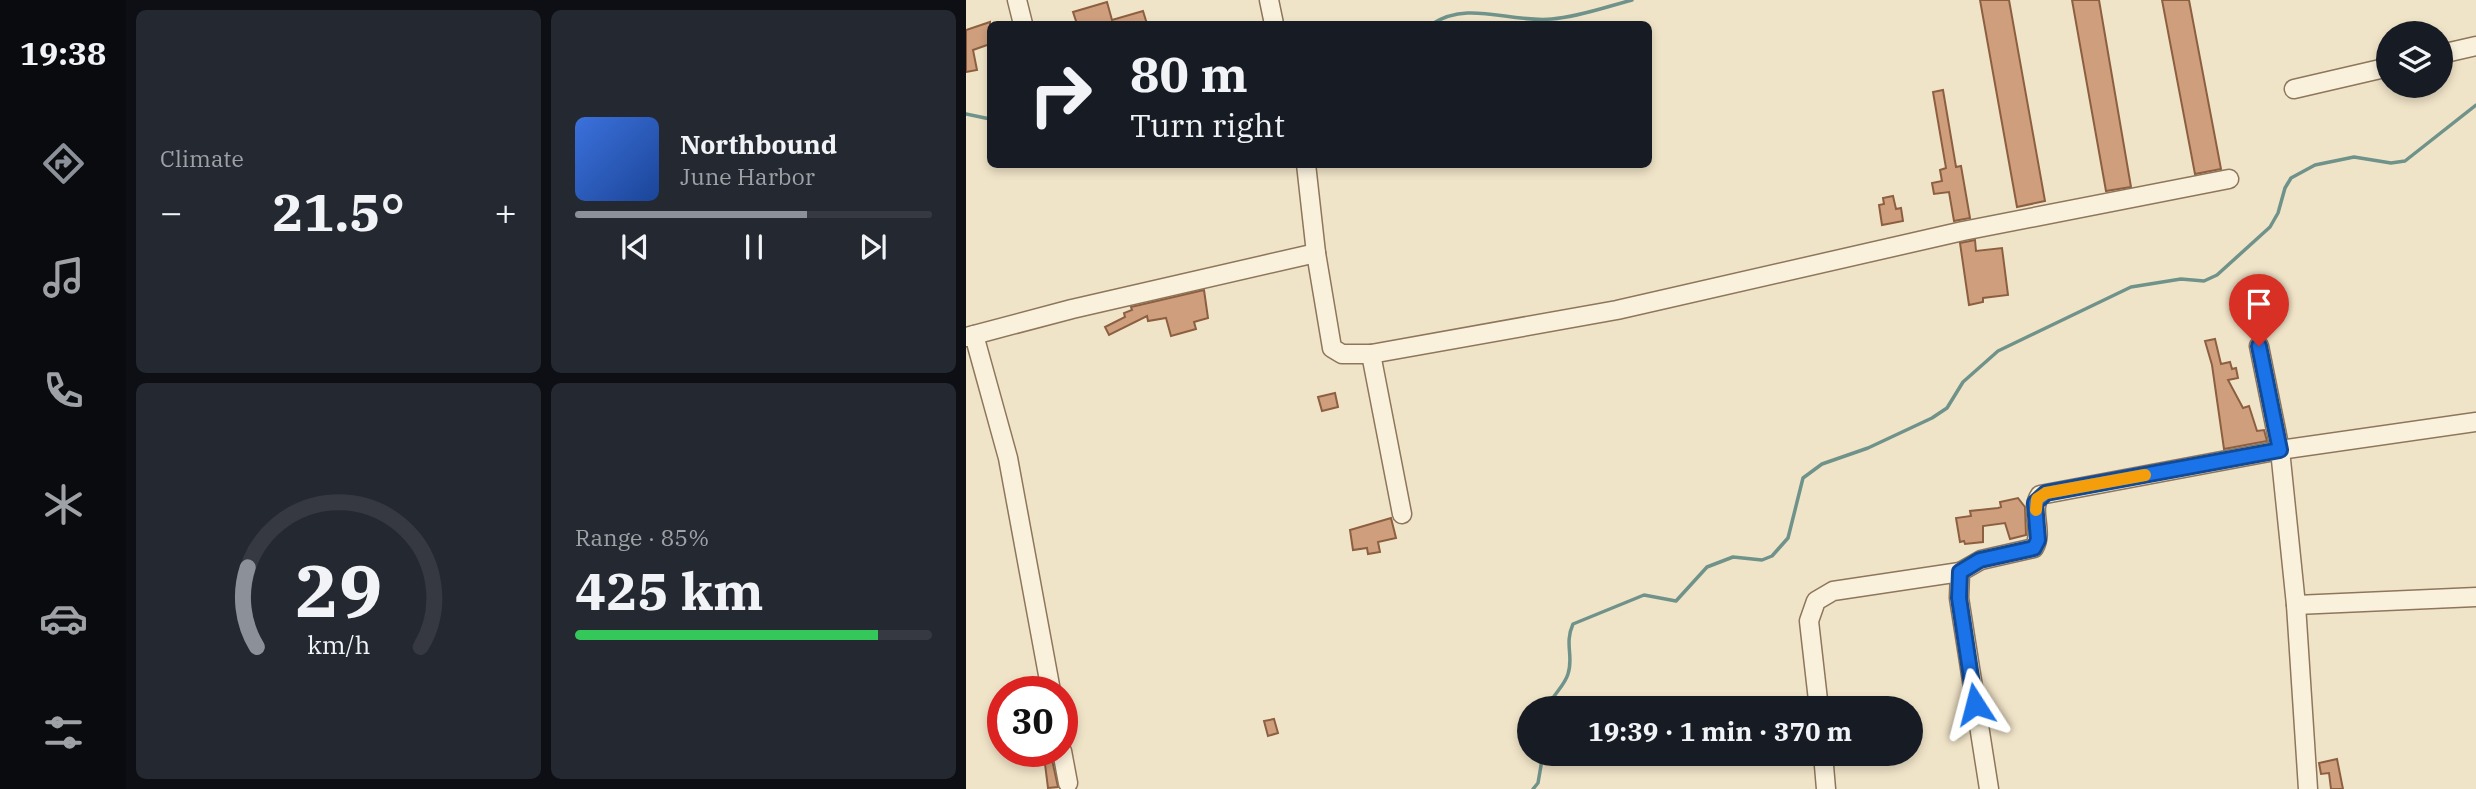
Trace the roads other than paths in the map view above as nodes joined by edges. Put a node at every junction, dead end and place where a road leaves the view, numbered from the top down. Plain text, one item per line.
1 (1017, 0) edge
2 (1269, 0) edge
3 (1022, 21) edge
4 (1273, 21) edge
5 (2476, 46) edge
6 (2453, 51) edge
7 (2376, 70) edge
8 (2294, 89) dead end
9 (1306, 168) edge
10 (2229, 179) dead end
11 (1316, 253) junction
12 (970, 336) edge
13 (2259, 346) dead end
14 (1371, 354) junction
15 (2476, 422) edge
16 (2280, 450) junction
17 (1402, 514) dead end
18 (1960, 572) junction
19 (2476, 597) edge
20 (2296, 605) junction
21 (1048, 676) edge
22 (1818, 696) edge
23 (1825, 766) edge
24 (1065, 767) edge
25 (1068, 783) dead end
26 (1826, 789) edge
27 (1989, 789) edge
28 (2308, 789) edge

1 - 3 street
2 - 4 street
5 - 6 street
7 - 8 street
9 - 11 street
10 - 14 street
11 - 12 street
11 - 14 street
12 - 21 street
13 - 16 street
14 - 17 street
15 - 16 street
16 - 18 street
16 - 20 street
18 - 22 street
18 - 27 street
19 - 20 street
20 - 28 street
23 - 26 street
24 - 25 street

